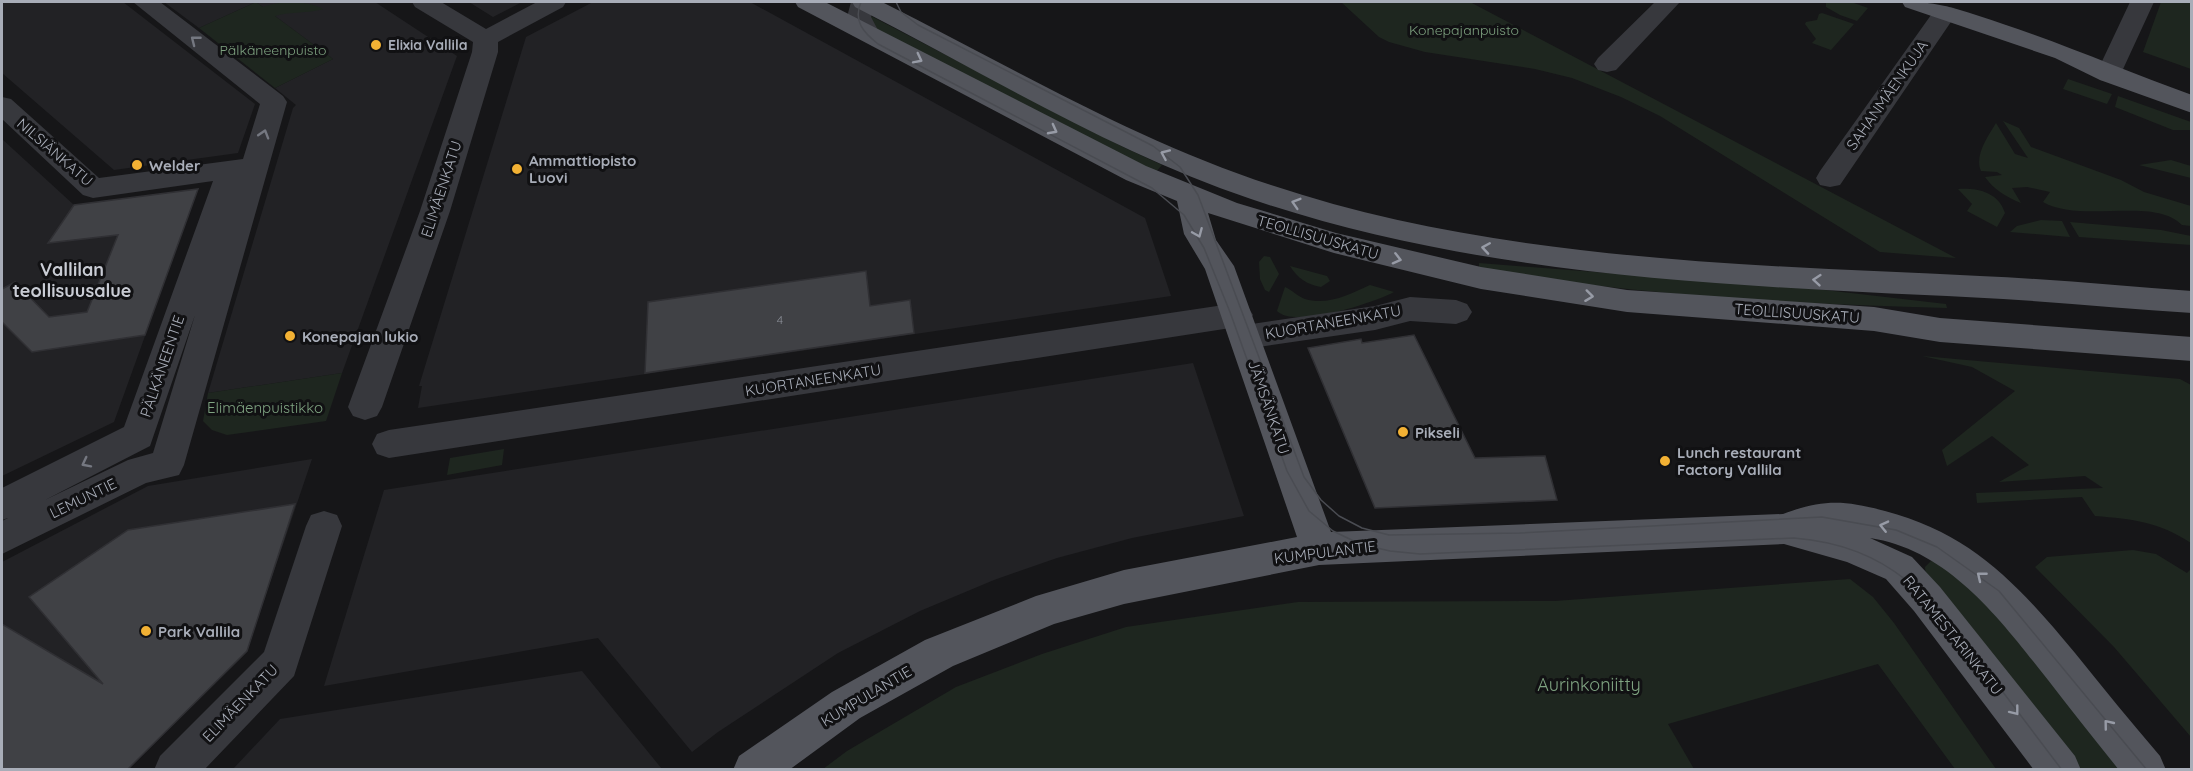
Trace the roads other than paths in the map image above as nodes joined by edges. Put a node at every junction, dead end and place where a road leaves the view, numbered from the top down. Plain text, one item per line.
1 (145, 2) edge
2 (424, 2) edge
3 (554, 2) edge
4 (807, 2) edge
5 (863, 2) edge
6 (1668, 2) edge
7 (1914, 2) edge
8 (2142, 2) edge
9 (890, 8) edge
10 (1945, 13) junction
11 (866, 32) junction
12 (486, 39) junction
13 (1607, 64) dead end
14 (2112, 68) junction
15 (2192, 88) edge
16 (2, 105) edge
17 (2192, 105) edge
18 (255, 166) junction
19 (1219, 177) junction
20 (1830, 178) dead end
21 (1191, 196) junction
22 (1227, 210) junction
23 (1219, 266) junction
24 (1875, 285) junction
25 (2192, 302) edge
26 (1456, 312) dead end
27 (2192, 317) edge
28 (1874, 319) junction
29 (1241, 326) junction
30 (2192, 332) edge
31 (2192, 349) edge
32 (365, 407) dead end
33 (389, 444) dead end
34 (2, 505) edge
35 (324, 526) dead end
36 (1783, 529) junction
37 (2, 538) edge
38 (1319, 549) junction
39 (175, 770) edge
40 (754, 770) edge
41 (2060, 770) edge
42 (2145, 770) edge

18 -> 1 street
2 - 12 street
3 - 12 street
4 - 11 main road, TEOLLISUUSKATU
5 - 9 main road
5 - 11 street
6 - 13 street
7 - 10 main road
8 - 14 street
19 -> 9 main road
10 - 14 main road
10 - 20 street, SAHANMÄENKUJA
11 -> 21 main road, TEOLLISUUSKATU
12 - 32 street, ELIMÄENKATU
14 - 15 main road
14 - 17 main road
16 - 18 street, NILSIÄNKATU
18 -> 34 street, PÄLKÄNEENTIE
18 - 37 street, LEMUNTIE
19 - 21 main road
19 - 22 main road, JÄMSÄNKATU
24 -> 19 main road
21 - 22 main road, TEOLLISUUSKATU
21 -> 23 main road, JÄMSÄNKATU
22 - 23 main road, JÄMSÄNKATU
22 -> 28 main road, TEOLLISUUSKATU
23 - 29 main road, JÄMSÄNKATU
24 - 25 main road
24 - 27 main road
26 - 29 street, KUORTANEENKATU
28 - 30 main road, TEOLLISUUSKATU
28 - 31 main road, TEOLLISUUSKATU
29 - 33 street, KUORTANEENKATU
29 - 38 main road, JÄMSÄNKATU
35 - 39 street, ELIMÄENKATU
36 - 38 main road, KUMPULANTIE
36 -> 41 main road, RATAMESTARINKATU
42 -> 36 main road, KUMPULANTIE
38 - 40 main road, KUMPULANTIE

